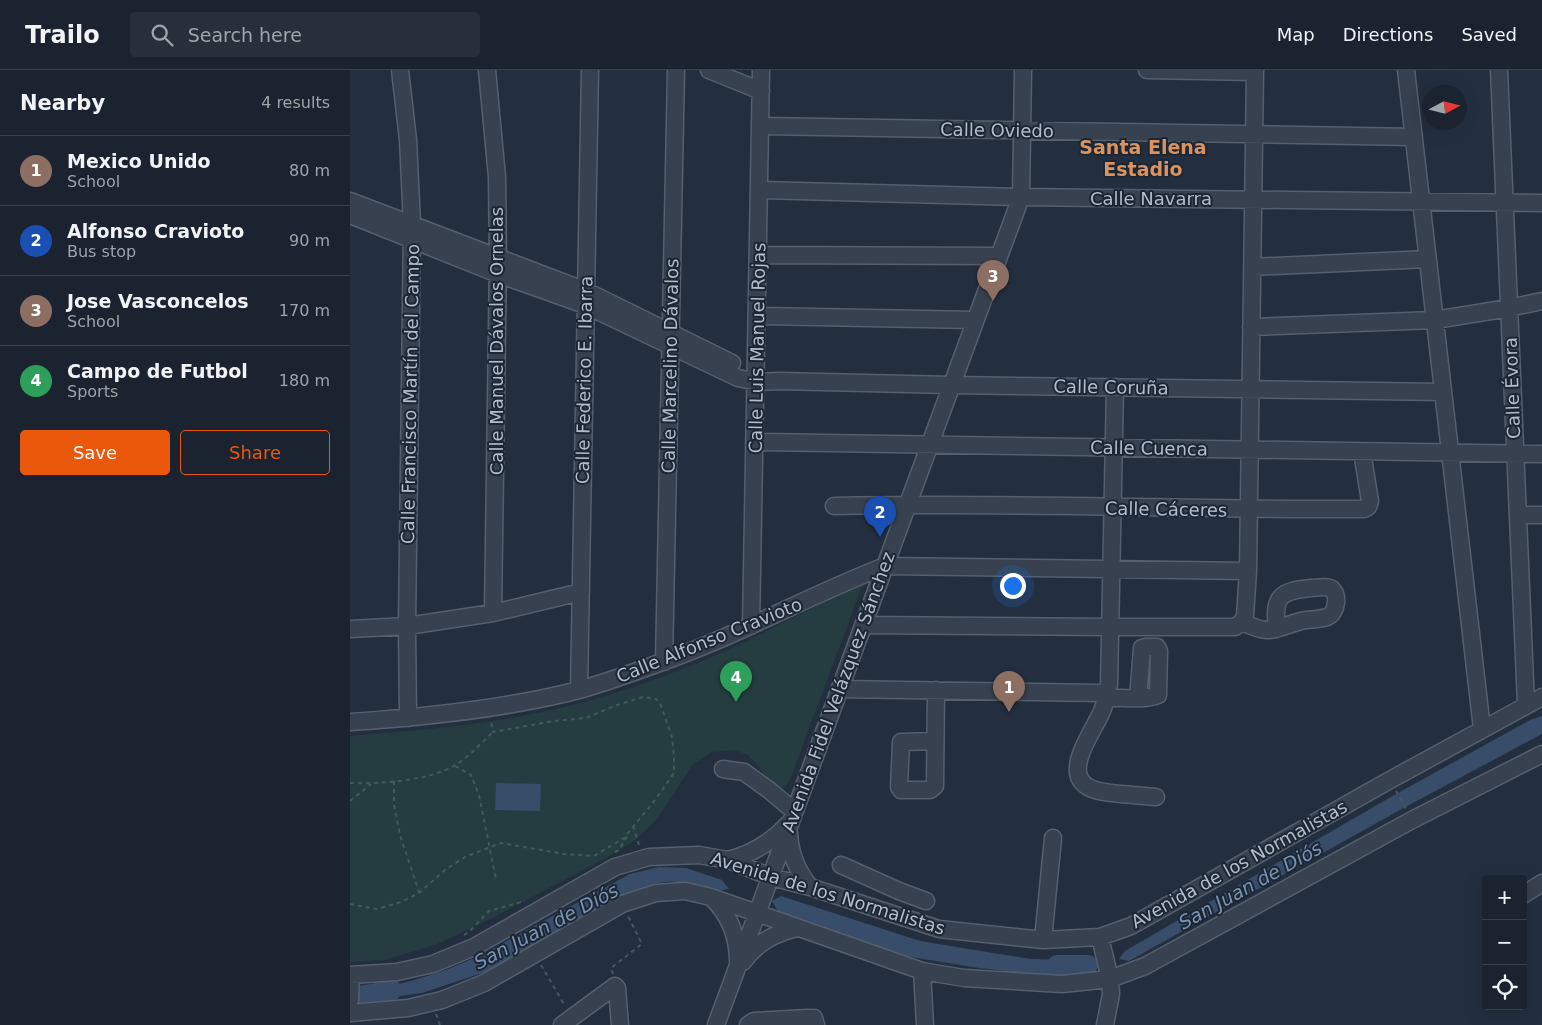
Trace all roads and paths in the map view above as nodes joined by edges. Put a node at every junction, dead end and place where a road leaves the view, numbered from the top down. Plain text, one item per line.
1 (400, 70) edge
2 (487, 70) edge
3 (590, 70) edge
4 (676, 70) edge
5 (709, 70) edge
6 (761, 70) edge
7 (1023, 70) edge
8 (1147, 70) edge
9 (1406, 70) edge
10 (1499, 70) edge
11 (1255, 71) edge
12 (761, 91) junction
13 (760, 126) junction
14 (1022, 130) junction
15 (1254, 134) junction
16 (1414, 137) junction
17 (759, 190) junction
18 (1021, 198) junction
19 (1253, 199) junction
20 (350, 201) edge
21 (1421, 203) junction
22 (1505, 203) junction
23 (1542, 203) edge
24 (350, 215) edge
25 (412, 231) junction
26 (758, 255) junction
27 (999, 256) junction
28 (1428, 259) junction
29 (498, 266) junction
30 (1252, 267) junction
31 (586, 298) junction
32 (1542, 301) edge
33 (1509, 308) junction
34 (758, 316) junction
35 (975, 320) junction
36 (1435, 320) junction
37 (1252, 327) junction
38 (671, 340) junction
39 (757, 379) junction
40 (951, 385) junction
41 (1115, 387) junction
42 (1251, 388) junction
43 (1443, 392) junction
44 (755, 442) junction
45 (929, 445) junction
46 (1114, 447) junction
47 (1250, 450) junction
48 (1362, 452) junction
49 (1449, 453) junction
50 (1515, 454) junction
51 (1542, 454) edge
52 (908, 504) junction
53 (834, 506) dead end
54 (1112, 508) junction
55 (1249, 510) junction
56 (1518, 515) junction
57 (1542, 515) edge
58 (885, 566) junction
59 (1111, 570) junction
60 (1248, 571) junction
61 (581, 592) junction
62 (493, 613) junction
63 (1242, 622) junction
64 (863, 624) junction
65 (407, 626) junction
66 (751, 626) junction
67 (1110, 627) junction
68 (350, 629) edge
69 (1277, 629) dead end
70 (664, 662) junction
71 (839, 689) junction
72 (580, 690) junction
73 (936, 690) junction
74 (1106, 694) junction
75 (1542, 697) edge
76 (1138, 698) dead end
77 (1526, 705) junction
78 (490, 707) junction
79 (408, 718) junction
80 (350, 722) edge
81 (1482, 729) junction
82 (493, 732) junction
83 (935, 741) dead end
84 (1541, 754) edge
85 (455, 766) junction
86 (723, 768) dead end
87 (394, 781) junction
88 (350, 783) edge
89 (371, 784) junction
90 (1394, 787) dead end
91 (1156, 798) dead end
92 (350, 801) edge
93 (1408, 812) dead end
94 (792, 816) junction
95 (633, 826) junction
96 (1053, 838) dead end
97 (489, 847) junction
98 (610, 855) dead end
99 (637, 860) junction
100 (728, 860) junction
101 (841, 865) dead end
102 (771, 877) junction
103 (496, 879) dead end
104 (1542, 882) edge
105 (810, 887) junction
106 (899, 891) junction
107 (1527, 892) edge
108 (419, 893) junction
109 (711, 897) junction
110 (532, 899) dead end
111 (926, 901) dead end
112 (350, 904) edge
113 (622, 904) junction
114 (758, 913) junction
115 (892, 914) junction
116 (797, 928) junction
117 (461, 937) dead end
118 (1100, 937) junction
119 (1043, 940) junction
120 (535, 954) junction
121 (922, 971) junction
122 (351, 975) edge
123 (736, 975) junction
124 (1110, 979) junction
125 (616, 986) junction
126 (350, 1000) edge
127 (350, 1013) edge
128 (567, 1021) edge
129 (620, 1025) edge
130 (716, 1025) edge
131 (748, 1025) edge
132 (816, 1025) edge
133 (925, 1025) edge
134 (1105, 1025) edge

1 - 25 street, Calle Francisco Martín del Campo
2 - 29 street, Calle Manuel Dávalos Ornelas
3 - 31 street, Calle Federico E. Ibarra
4 - 38 street, Calle Marcelino Dávalos
5 - 12 street
6 - 12 street, Calle Luis Manuel Rojas
7 - 14 street, Avenida Fidel Velázquez Sánchez
8 - 11 street
9 - 16 street
10 - 22 street, Calle Évora
11 - 15 street
12 - 13 street, Calle Luis Manuel Rojas
13 - 14 street, Calle Oviedo
13 - 17 street, Calle Luis Manuel Rojas
14 - 15 street, Calle Oviedo
14 - 18 street, Avenida Fidel Velázquez Sánchez
15 - 16 street, Calle Oviedo
15 - 19 street
16 - 21 street
17 - 18 street, Calle Navarra
17 - 26 street, Calle Luis Manuel Rojas
18 - 19 street, Calle Navarra
18 - 27 street, Avenida Fidel Velázquez Sánchez
19 - 21 street, Calle Navarra
19 - 30 street
20 - 25 street
21 - 22 street, Calle Navarra
21 - 28 street
22 - 23 street, Calle Navarra
22 - 33 street, Calle Évora
24 - 25 street
25 - 29 street, Calle Coruña
25 - 65 street, Calle Francisco Martín del Campo
26 - 27 street
26 - 34 street, Calle Luis Manuel Rojas
27 - 35 street, Avenida Fidel Velázquez Sánchez
28 - 30 street
28 - 36 street
29 - 31 street, Calle Coruña
29 - 62 street, Calle Manuel Dávalos Ornelas
30 - 37 street
31 - 38 street, Calle Coruña
31 - 61 street, Calle Federico E. Ibarra
32 - 33 street
33 - 36 street
33 - 50 street, Calle Évora
34 - 35 street
34 - 39 street, Calle Luis Manuel Rojas
35 - 40 street, Avenida Fidel Velázquez Sánchez
36 - 37 street
36 - 43 street
37 - 42 street
38 - 39 street, Calle Coruña
38 - 70 street, Calle Marcelino Dávalos
39 - 40 street, Calle Coruña
39 - 44 street, Calle Luis Manuel Rojas
40 - 41 street, Calle Coruña
40 - 45 street, Avenida Fidel Velázquez Sánchez
41 - 42 street, Calle Coruña
41 - 46 street
42 - 43 street, Calle Coruña
42 - 47 street
43 - 49 street
44 - 45 street, Calle Cuenca
44 - 66 street, Calle Luis Manuel Rojas
45 - 46 street, Calle Cuenca
45 - 52 street, Avenida Fidel Velázquez Sánchez
46 - 47 street, Calle Cuenca
46 - 54 street
47 - 48 street, Calle Cuenca
47 - 55 street
48 - 49 street, Calle Cuenca
48 - 55 street, Calle Cáceres
49 - 50 street, Calle Cuenca
49 - 81 street
50 - 51 street, Calle Cuenca
50 - 56 street, Calle Évora
52 - 53 street, Calle Cáceres
52 - 54 street, Calle Cáceres
52 - 58 street, Avenida Fidel Velázquez Sánchez
54 - 55 street, Calle Cáceres
54 - 59 street
55 - 60 street
56 - 57 street
56 - 77 street, Calle Évora
58 - 59 street
58 - 64 street, Avenida Fidel Velázquez Sánchez
58 - 66 street, Calle Alfonso Cravioto
59 - 60 street
59 - 67 street
60 - 63 street
61 - 62 street
61 - 72 street, Calle Federico E. Ibarra
62 - 65 street
63 - 67 street
63 - 69 street
64 - 67 street
64 - 71 street, Avenida Fidel Velázquez Sánchez
65 - 68 street
65 - 79 street, Calle Francisco Martín del Campo
66 - 70 street, Calle Alfonso Cravioto
67 - 74 street
70 - 72 street, Calle Alfonso Cravioto
71 - 73 street
71 - 94 street, Avenida Fidel Velázquez Sánchez
72 - 78 street, Calle Alfonso Cravioto
73 - 74 street
73 - 83 street
74 - 76 street
74 - 91 street
75 - 77 street, Avenida de los Normalistas
77 - 81 street, Avenida de los Normalistas
78 - 79 street, Calle Alfonso Cravioto
78 - 82 path
79 - 80 street, Calle Alfonso Cravioto
81 - 118 street, Avenida de los Normalistas
82 - 85 path
82 - 95 path
84 - 124 street
85 - 87 path
85 - 97 path
86 - 94 street
87 - 89 path
87 - 108 path
88 - 89 path
89 - 92 path
90 - 93 path
94 - 100 street
94 - 102 street, Avenida Fidel Velázquez Sánchez
94 - 105 street
95 - 97 path
95 - 98 path
95 - 99 path
96 - 119 street
97 - 103 path
97 - 108 path
99 - 100 street, Avenida de los Normalistas
99 - 122 street, Avenida de los Normalistas
100 - 102 street, Avenida de los Normalistas
101 - 106 street
102 - 105 street, Avenida de los Normalistas
102 - 114 street, Avenida Fidel Velázquez Sánchez
104 - 107 street
105 - 115 street, Avenida de los Normalistas
106 - 111 street
106 - 115 street
108 - 112 path
109 - 113 street
109 - 114 street
109 - 123 street
110 - 117 path
113 - 120 street
113 - 125 path
114 - 116 street
114 - 123 street, Avenida Fidel Velázquez Sánchez
115 - 119 street, Avenida de los Normalistas
116 - 121 street
116 - 123 street
118 - 119 street, Avenida de los Normalistas
118 - 124 street
120 - 127 street
120 - 128 path
121 - 124 street
121 - 133 street
122 - 126 street
123 - 130 street, Avenida Fidel Velázquez Sánchez
124 - 134 street
125 - 128 street
125 - 129 street
131 - 132 street

